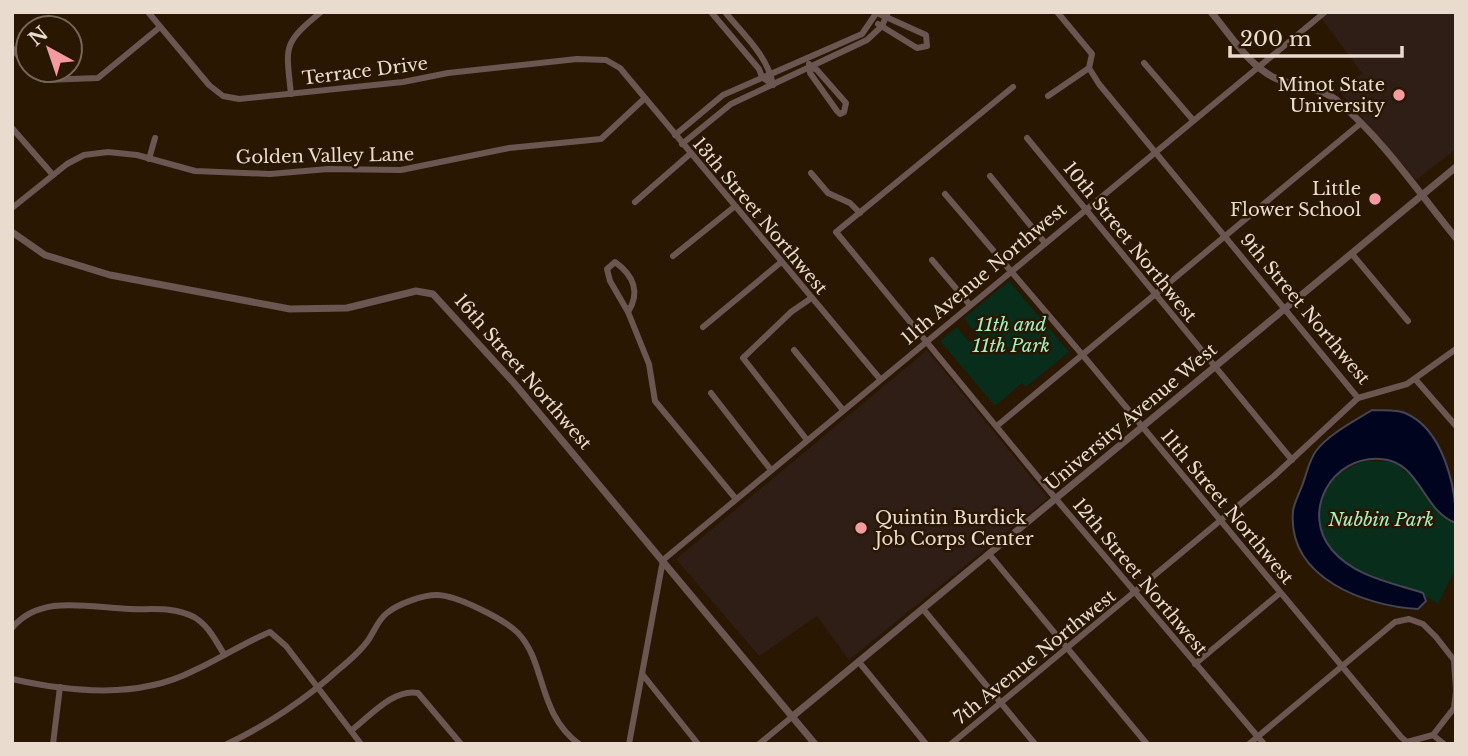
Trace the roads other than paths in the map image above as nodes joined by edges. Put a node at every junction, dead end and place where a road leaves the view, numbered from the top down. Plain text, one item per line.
1 (148, 12) edge
2 (321, 12) edge
3 (710, 12) edge
4 (725, 12) edge
5 (877, 12) edge
6 (1211, 12) edge
7 (1325, 12) edge
8 (1058, 13) edge
9 (887, 15) edge
10 (874, 21) junction
11 (882, 26) junction
12 (160, 27) junction
13 (806, 59) junction
14 (1144, 63) dead end
15 (810, 66) junction
16 (620, 68) joint
17 (1089, 68) junction
18 (1259, 68) junction
19 (771, 73) junction
20 (762, 77) junction
21 (84, 79) edge
22 (773, 85) junction
23 (1013, 87) dead end
24 (291, 94) junction
25 (1048, 96) dead end
26 (645, 98) junction
27 (1193, 120) junction
28 (1361, 123) junction
29 (12, 128) edge
30 (675, 135) junction
31 (155, 138) dead end
32 (1027, 138) dead end
33 (682, 144) junction
34 (1156, 151) junction
35 (690, 153) junction
36 (149, 159) junction
37 (1456, 167) edge
38 (811, 173) dead end
39 (53, 175) junction
40 (990, 176) dead end
41 (945, 194) dead end
42 (1421, 196) junction
43 (635, 202) dead end
44 (734, 207) junction
45 (12, 208) edge
46 (1085, 209) junction
47 (860, 213) junction
48 (12, 233) edge
49 (1226, 236) junction
50 (1456, 238) edge
51 (1045, 243) junction
52 (1352, 254) junction
53 (673, 256) dead end
54 (932, 260) dead end
55 (780, 262) junction
56 (1009, 272) junction
57 (1153, 294) junction
58 (810, 299) junction
59 (970, 305) junction
60 (1286, 309) junction
61 (628, 312) junction
62 (1408, 321) dead end
63 (703, 327) dead end
64 (926, 340) junction
65 (1456, 349) edge
66 (794, 350) dead end
67 (1081, 354) junction
68 (1215, 368) junction
69 (880, 379) junction
70 (1416, 380) junction
71 (711, 393) dead end
72 (1358, 398) junction
73 (843, 410) junction
74 (998, 425) junction
75 (1456, 426) edge
76 (1143, 427) junction
77 (807, 440) junction
78 (1292, 460) junction
79 (771, 470) junction
80 (736, 499) junction
81 (1056, 499) junction
82 (1220, 520) junction
83 (989, 554) junction
84 (663, 560) junction
85 (1135, 593) junction
86 (1280, 593) junction
87 (923, 609) junction
88 (12, 628) edge
89 (1067, 649) junction
90 (224, 654) junction
91 (859, 662) junction
92 (1195, 664) junction
93 (1342, 667) junction
94 (643, 675) junction
95 (12, 679) edge
96 (60, 687) junction
97 (318, 687) junction
98 (1456, 691) edge
99 (1001, 703) junction
100 (793, 716) junction
101 (352, 730) junction
102 (1433, 735) junction
103 (1258, 737) junction
104 (53, 744) edge
105 (227, 744) edge
106 (361, 744) edge
107 (461, 744) edge
108 (579, 744) edge
109 (629, 744) edge
110 (698, 744) edge
111 (760, 744) edge
112 (815, 744) edge
113 (926, 744) edge
114 (951, 744) edge
115 (1035, 744) edge
116 (1146, 744) edge
117 (1249, 744) edge
118 (1264, 744) edge
119 (1444, 744) edge

1 - 12 street, Terrace Drive
2 - 24 street
3 - 20 street
4 - 19 street
5 - 9 street
5 - 10 street
6 - 18 street
7 - 18 street, 11th Avenue Northwest
8 - 17 street, 9th Street Northwest
9 - 11 street
9 - 11 street
10 - 11 street
10 - 13 street
11 - 15 street
12 - 21 street
12 - 24 street, Terrace Drive
13 - 15 street
13 - 19 street
14 - 27 street
15 - 15 street
15 - 22 street
16 - 24 street, Terrace Drive
16 - 26 street, 13th Street Northwest
17 - 25 street
17 - 34 street, 9th Street Northwest
18 - 27 street, 11th Avenue Northwest
18 - 28 street
19 - 20 street
19 - 22 street
20 - 22 street
20 - 30 street
22 - 33 street
23 - 47 street
26 - 30 street, 13th Street Northwest
26 - 36 street, Golden Valley Lane
27 - 34 street, 11th Avenue Northwest
28 - 42 street
28 - 49 street
29 - 39 street
30 - 33 street, 13th Street Northwest
31 - 36 street
32 - 46 street, 10th Street Northwest
33 - 35 street, 13th Street Northwest
34 - 46 street, 11th Avenue Northwest
34 - 49 street, 9th Street Northwest
35 - 43 street
35 - 44 street, 13th Street Northwest
36 - 39 street, Golden Valley Lane
37 - 42 street, University Avenue West
38 - 47 street
39 - 45 street, Golden Valley Lane
40 - 51 street
41 - 56 street, 11th Street Northwest
42 - 50 street
42 - 52 street, University Avenue West
44 - 53 street
44 - 55 street, 13th Street Northwest
46 - 51 street, 11th Avenue Northwest
46 - 57 street, 10th Street Northwest
47 - 64 street, 12th Street Northwest
48 - 84 street, 16th Street Northwest
49 - 57 street
49 - 60 street, 9th Street Northwest
51 - 56 street, 11th Avenue Northwest
52 - 60 street, University Avenue West
52 - 62 street
54 - 59 street
55 - 58 street, 13th Street Northwest
55 - 63 street
56 - 59 street, 11th Avenue Northwest
56 - 67 street, 11th Street Northwest
57 - 67 street
57 - 68 street, 10th Street Northwest
58 - 69 street, 13th Street Northwest
58 - 77 street
59 - 64 street, 11th Avenue Northwest
60 - 68 street, University Avenue West
60 - 72 street, 9th Street Northwest
61 - 61 street
61 - 80 street
64 - 69 street, 11th Avenue Northwest
64 - 74 street, 12th Street Northwest
65 - 70 street
66 - 73 street
67 - 74 street
67 - 76 street, 11th Street Northwest
68 - 76 street, University Avenue West
68 - 78 street, 10th Street Northwest
69 - 73 street, 11th Avenue Northwest
70 - 72 street, 9th Street Northwest
70 - 75 street
71 - 79 street
72 - 78 street, 7th Avenue Northwest
73 - 77 street, 11th Avenue Northwest
74 - 81 street, 12th Street Northwest
76 - 81 street, University Avenue West
76 - 82 street, 11th Street Northwest
77 - 79 street, 11th Avenue Northwest
78 - 82 street, 7th Avenue Northwest
79 - 80 street, 11th Avenue Northwest
80 - 84 street, 11th Avenue Northwest
81 - 83 street, University Avenue West
81 - 85 street, 12th Street Northwest
82 - 85 street, 7th Avenue Northwest
82 - 86 street, 11th Street Northwest
83 - 87 street, University Avenue West
83 - 89 street
84 - 94 street
84 - 100 street, 16th Street Northwest
85 - 89 street, 7th Avenue Northwest
85 - 92 street, 12th Street Northwest
86 - 92 street
86 - 93 street, 11th Street Northwest
87 - 91 street, University Avenue West
87 - 99 street
88 - 90 street
89 - 99 street, 7th Avenue Northwest
89 - 116 street
90 - 96 street
90 - 97 street
91 - 100 street, University Avenue West
91 - 113 street
92 - 103 street, 12th Street Northwest
93 - 98 street
93 - 102 street, 11th Street Northwest
93 - 103 street
94 - 109 street
94 - 110 street
95 - 96 street
96 - 104 street
97 - 101 street
97 - 105 street
97 - 108 street
98 - 102 street
99 - 114 street, 7th Avenue Northwest
99 - 115 street
100 - 111 street
100 - 112 street, 16th Street Northwest
101 - 106 street
101 - 107 street
102 - 119 street
103 - 117 street
103 - 118 street, 12th Street Northwest

